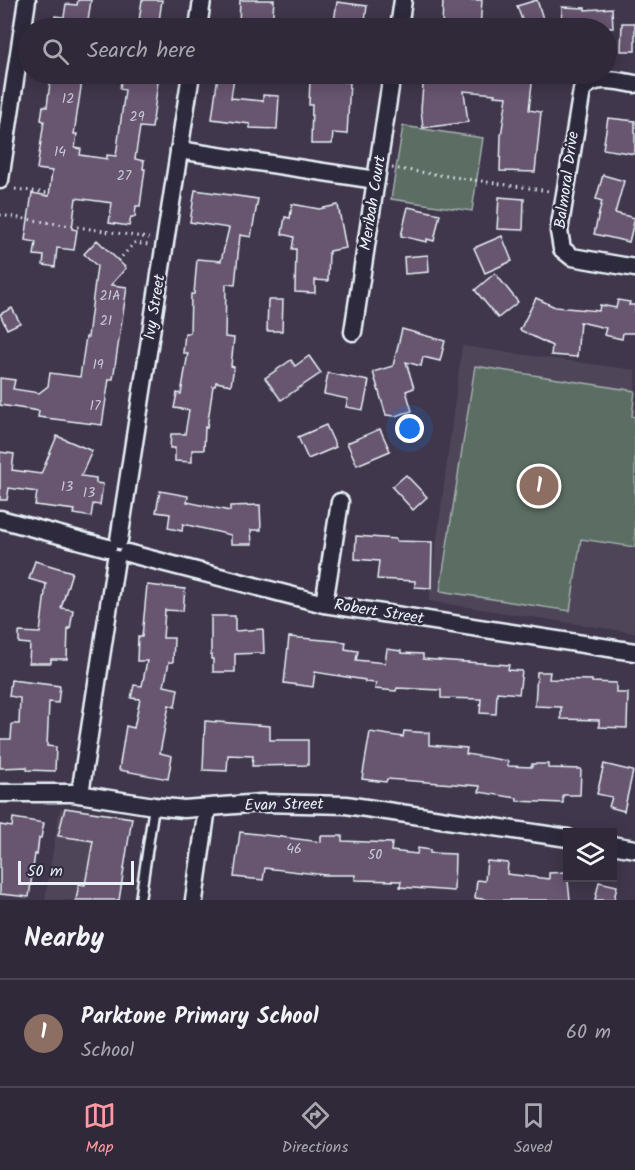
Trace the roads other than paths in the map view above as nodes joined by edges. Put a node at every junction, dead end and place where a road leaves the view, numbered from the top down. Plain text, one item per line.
1 (27, 0) edge
2 (202, 0) edge
3 (403, 0) edge
4 (24, 18) edge
5 (199, 18) edge
6 (400, 18) edge
7 (18, 60) edge
8 (617, 82) edge
9 (189, 84) edge
10 (390, 84) edge
11 (589, 84) edge
12 (635, 84) edge
13 (179, 150) junction
14 (377, 173) junction
15 (0, 180) edge
16 (635, 268) edge
17 (353, 332) dead end
18 (340, 502) dead end
19 (0, 519) edge
20 (118, 550) junction
21 (324, 604) junction
22 (635, 652) edge
23 (0, 793) edge
24 (81, 794) junction
25 (154, 806) junction
26 (207, 808) junction
27 (563, 837) edge
28 (617, 846) edge
29 (635, 849) edge
30 (140, 900) edge
31 (194, 900) edge

1 - 4 street
2 - 5 street
3 - 6 street
7 - 15 street
8 - 12 street, Balmoral Drive
9 - 13 street, Ivy Street
10 - 14 street, Meribah Court
11 - 16 street, Balmoral Drive
13 - 14 street
13 - 20 street, Ivy Street
14 - 17 street, Meribah Court
18 - 21 street
19 - 20 street, Robert Street
20 - 21 street, Robert Street
20 - 24 street, Ivy Street
21 - 22 street, Robert Street
23 - 24 street, Evan Street
24 - 25 street, Evan Street
25 - 26 street, Evan Street
25 - 30 lane
26 - 27 street, Evan Street
26 - 31 street
28 - 29 street

